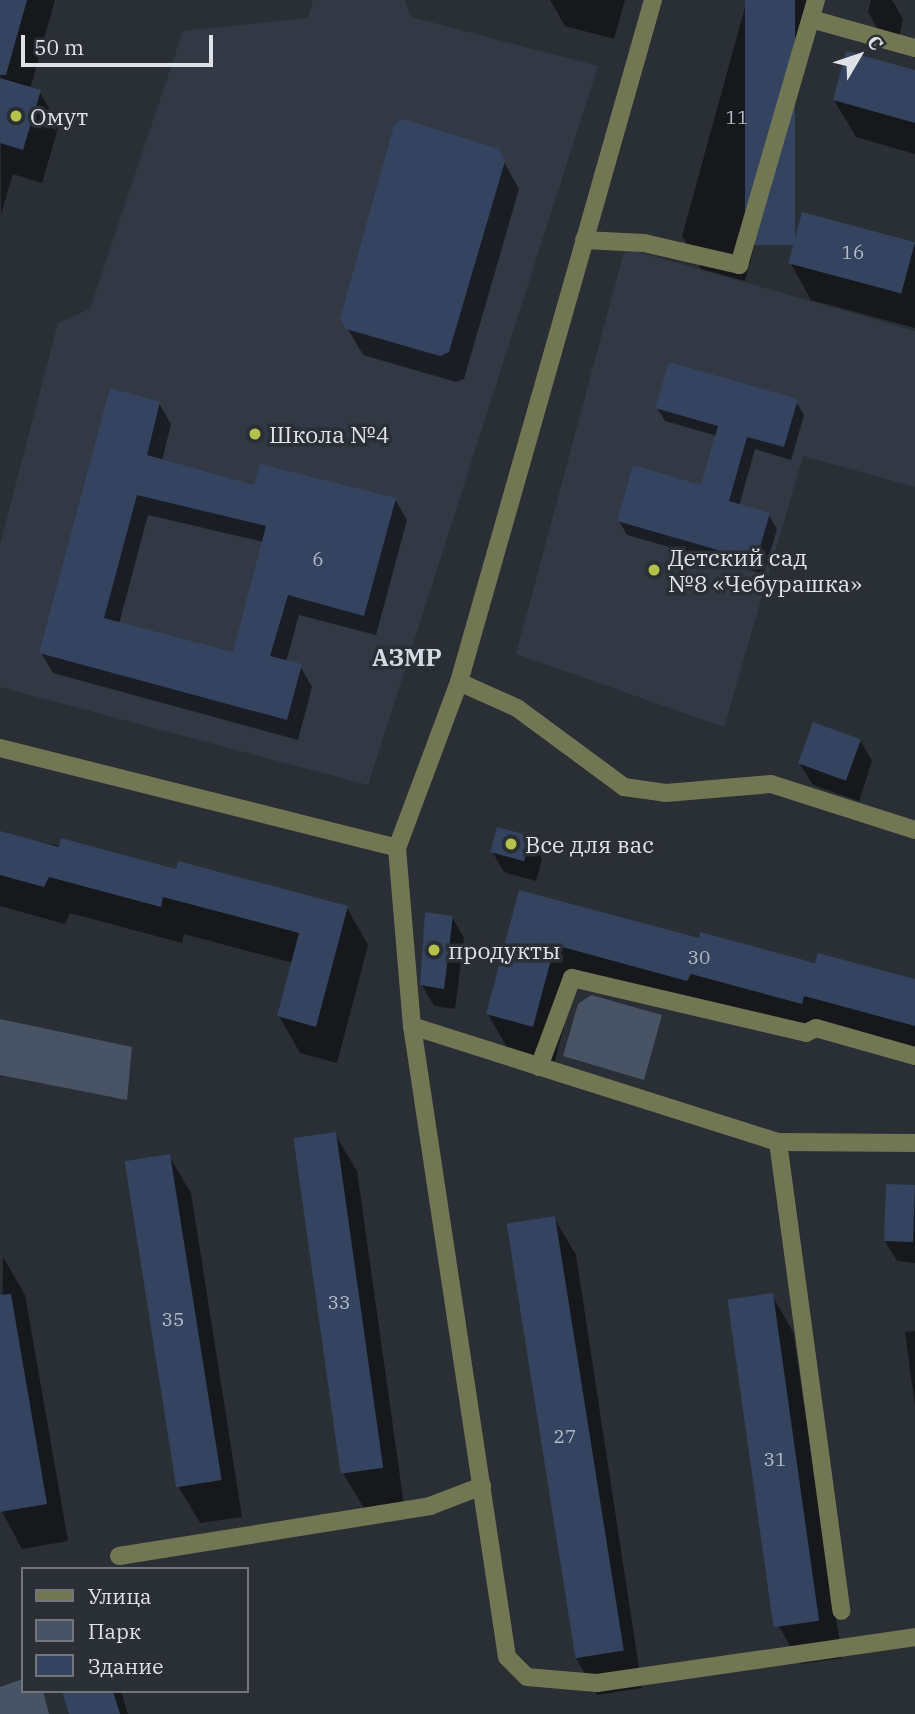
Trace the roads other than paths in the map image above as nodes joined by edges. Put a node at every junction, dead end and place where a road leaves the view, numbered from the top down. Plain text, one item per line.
1 (653, 0) edge
2 (816, 0) edge
3 (811, 19) junction
4 (915, 48) edge
5 (584, 240) junction
6 (459, 682) junction
7 (0, 748) edge
8 (915, 830) edge
9 (397, 848) junction
10 (412, 1026) junction
11 (915, 1056) edge
12 (540, 1067) junction
13 (778, 1142) junction
14 (915, 1143) edge
15 (482, 1486) junction
16 (119, 1556) dead end
17 (841, 1611) dead end
18 (915, 1637) edge

1 - 5 lane
2 - 3 lane
3 - 4 lane
3 - 5 lane
5 - 6 lane
6 - 8 lane
6 - 9 lane
7 - 9 lane
9 - 10 lane
10 - 12 lane
10 - 15 lane
11 - 12 lane
12 - 13 lane
13 - 14 lane
13 - 17 lane
15 - 16 lane
15 - 18 lane

